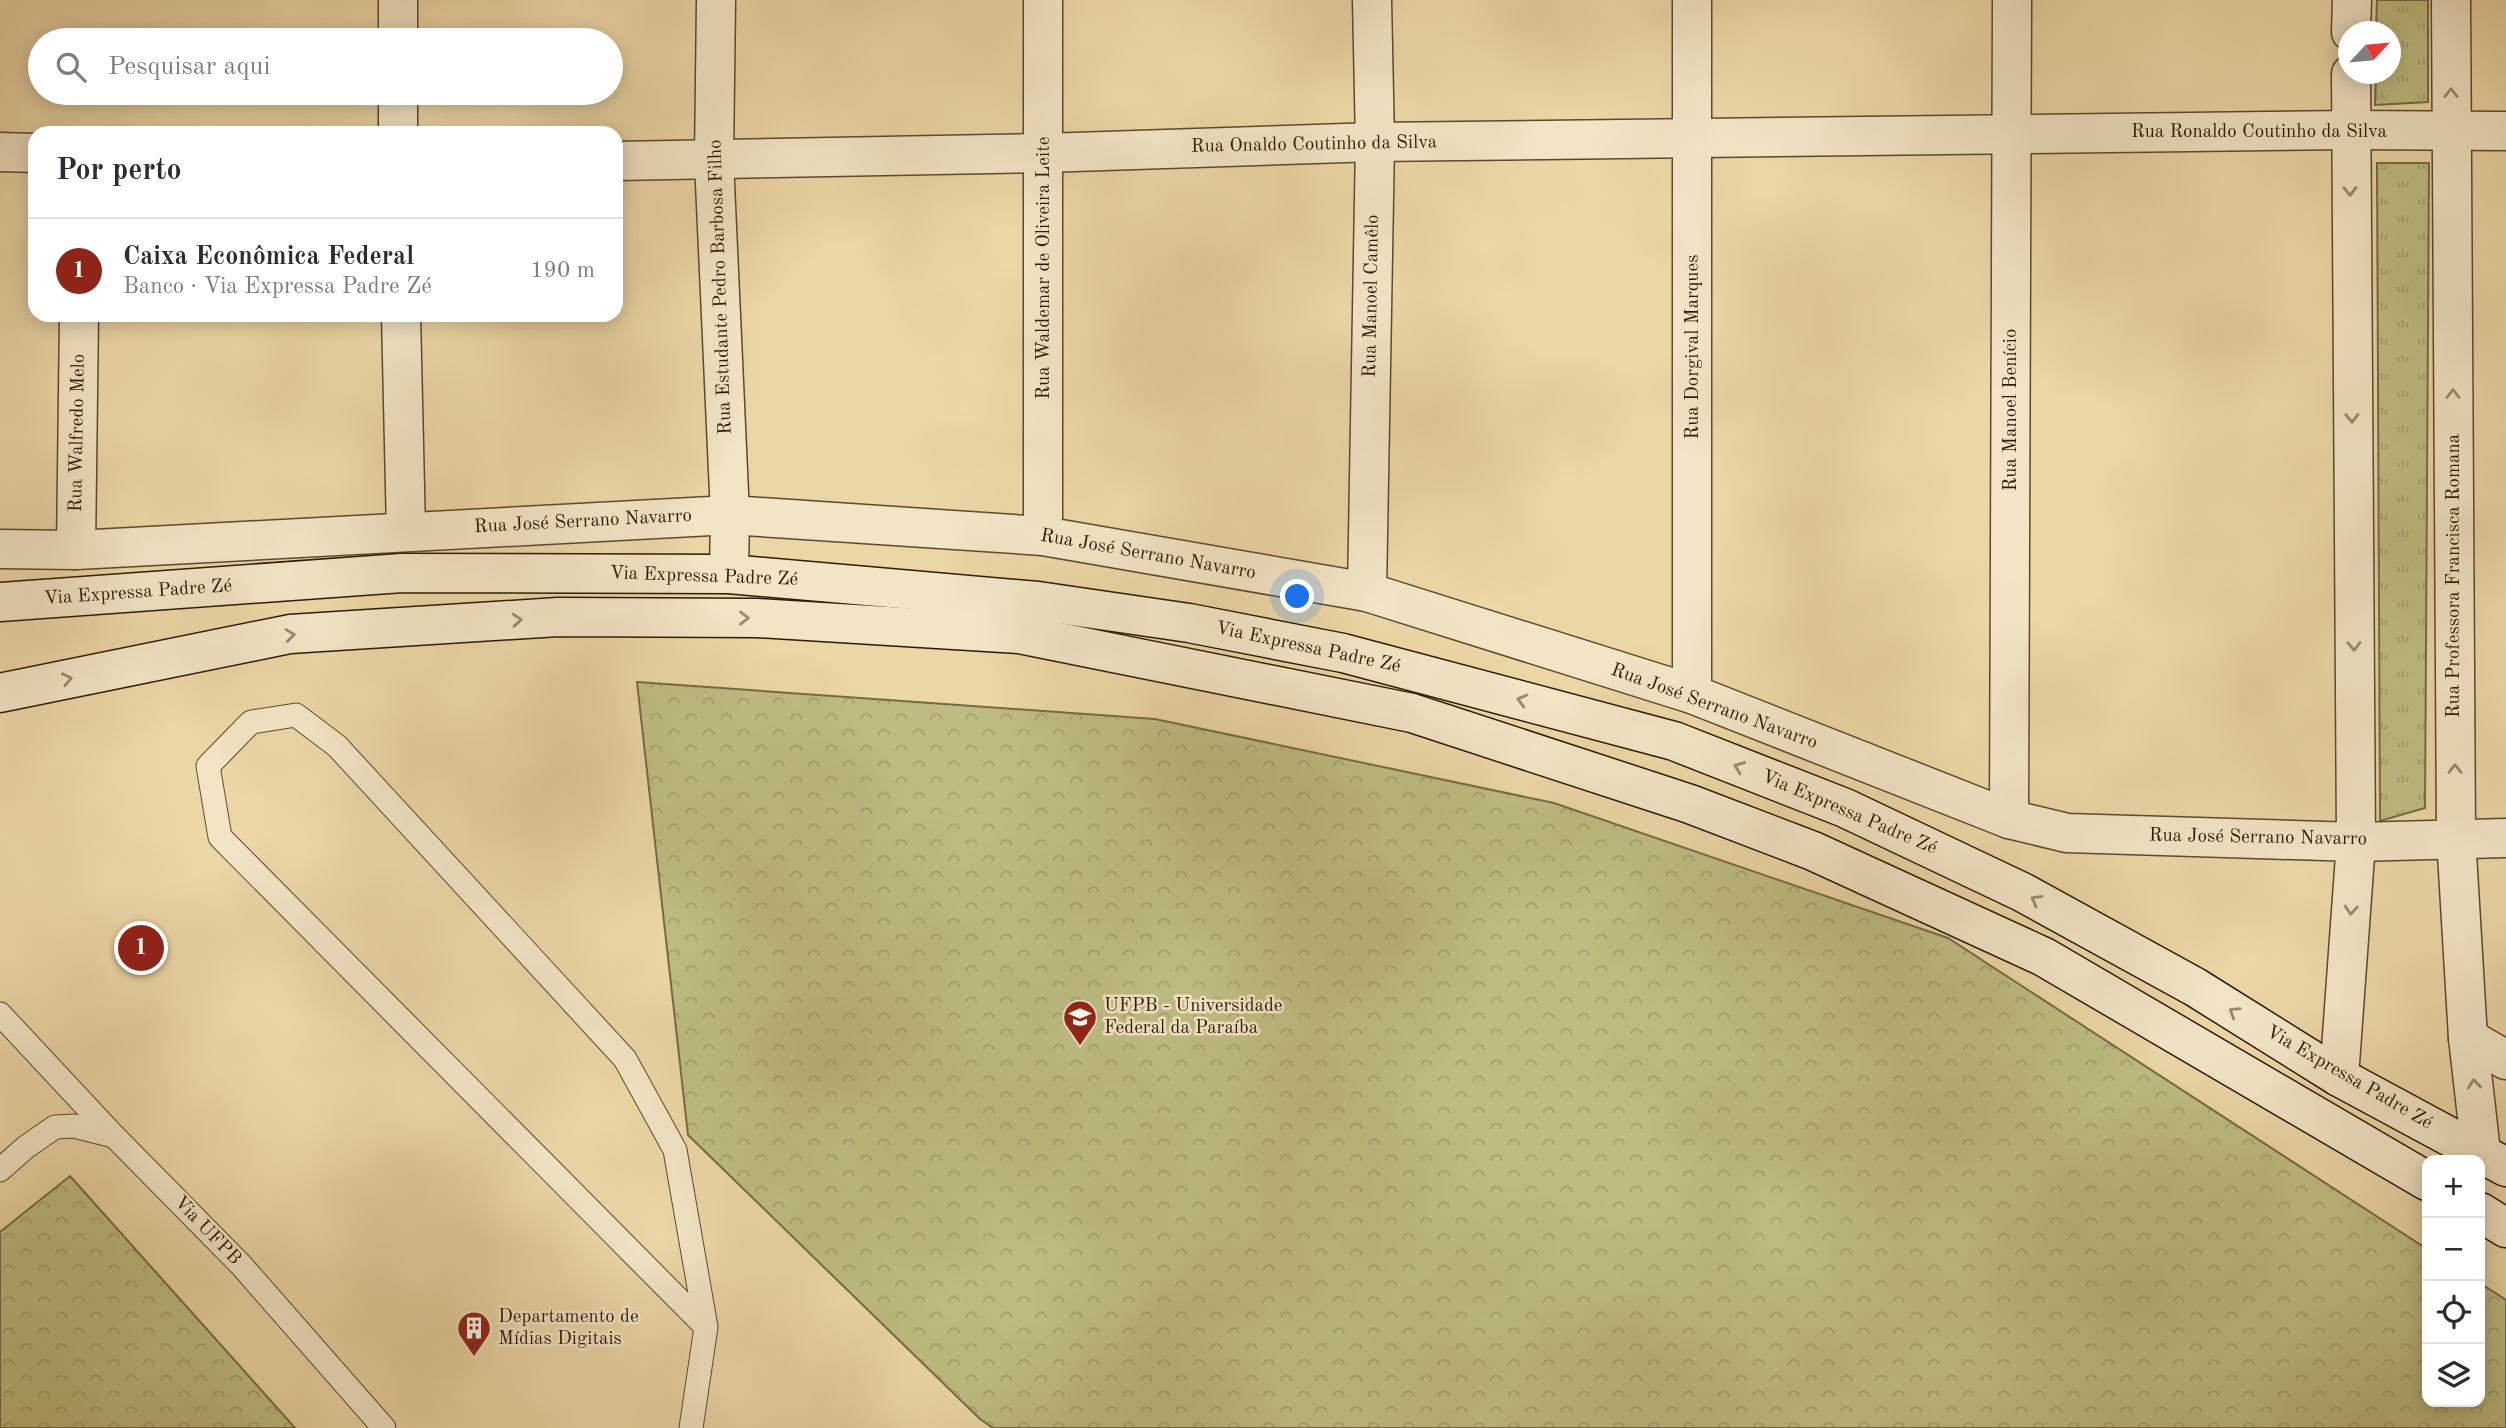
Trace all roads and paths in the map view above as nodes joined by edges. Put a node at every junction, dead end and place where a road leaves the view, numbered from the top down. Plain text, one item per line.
1 (398, 0) edge
2 (716, 0) edge
3 (1043, 0) edge
4 (1372, 0) edge
5 (1692, 0) edge
6 (2012, 0) edge
7 (2352, 0) edge
8 (2451, 0) edge
9 (2351, 21) edge
10 (398, 28) edge
11 (2351, 84) edge
12 (398, 105) edge
13 (398, 126) edge
14 (2350, 130) junction
15 (2451, 131) junction
16 (2506, 131) edge
17 (2012, 134) junction
18 (1694, 140) junction
19 (1375, 142) junction
20 (0, 152) edge
21 (28, 153) edge
22 (1044, 153) junction
23 (623, 161) edge
24 (714, 161) junction
25 (79, 322) edge
26 (401, 322) edge
27 (730, 515) junction
28 (406, 531) junction
29 (1043, 536) junction
30 (0, 549) edge
31 (76, 550) junction
32 (729, 574) junction
33 (1367, 592) junction
34 (0, 602) edge
35 (0, 693) edge
36 (1692, 694) junction
37 (2009, 820) junction
38 (2456, 837) junction
39 (2506, 838) edge
40 (2356, 842) junction
41 (0, 1014) edge
42 (2469, 1038) junction
43 (2506, 1060) edge
44 (2339, 1077) junction
45 (114, 1136) junction
46 (2494, 1159) edge
47 (0, 1170) edge
48 (2422, 1178) edge
49 (2485, 1215) edge
50 (2506, 1228) edge
51 (706, 1327) junction
52 (384, 1428) edge
53 (691, 1428) edge

1 - 10 street
2 - 24 street, Rua Estudante Pedro Barbosa Filho
3 - 22 street, Rua Waldemar de Oliveira Leite
4 - 19 street, Rua Manoel Camêlo
5 - 18 street, Rua Dorgival Marques
6 - 17 street, Rua Manoel Benício
7 - 9 street
15 -> 8 street, Rua Professora Francisca Romana
11 - 14 street
12 - 13 street
14 - 15 street, Rua Ronaldo Coutinho da Silva
14 - 17 street, Rua Ronaldo Coutinho da Silva
14 -> 40 street
15 - 16 street, Rua Ronaldo Coutinho da Silva
38 -> 15 street, Rua Professora Francisca Romana
17 - 18 street, Rua Onaldo Coutinho da Silva
17 - 37 street, Rua Manoel Benício
18 - 19 street, Rua Onaldo Coutinho da Silva
18 - 36 street, Rua Dorgival Marques
19 - 22 street, Rua Onaldo Coutinho da Silva
19 - 33 street, Rua Manoel Camêlo
20 - 21 street
22 - 24 street, Rua Onaldo Coutinho da Silva
22 - 29 street, Rua Waldemar de Oliveira Leite
23 - 24 street, Rua Onaldo Coutinho da Silva
24 - 27 street, Rua Estudante Pedro Barbosa Filho
25 - 31 street, Rua Walfredo Melo
26 - 28 street
27 - 28 street, Rua José Serrano Navarro
27 - 29 street, Rua José Serrano Navarro
27 - 32 street, Rua Estudante Pedro Barbosa Filho
28 - 31 street, Rua José Serrano Navarro
29 - 33 street, Rua José Serrano Navarro
30 - 31 street, Rua José Serrano Navarro
32 - 34 street, Via Expressa Padre Zé
44 -> 32 street, Via Expressa Padre Zé
33 - 36 street, Rua José Serrano Navarro
35 -> 48 street, Via Expressa Padre Zé
36 - 37 street, Rua José Serrano Navarro
37 - 40 street, Rua José Serrano Navarro
38 - 39 street, Rua José Serrano Navarro
38 - 40 street, Rua José Serrano Navarro
38 - 42 street, Rua Professora Francisca Romana
40 -> 44 street
41 - 45 lane, Via UFPB
42 - 43 street
46 -> 42 street, Rua Professora Francisca Romana
44 - 46 street, Via Expressa Padre Zé
45 - 47 lane
45 - 52 lane, Via UFPB
49 - 50 street
51 - 51 lane
51 - 53 lane

